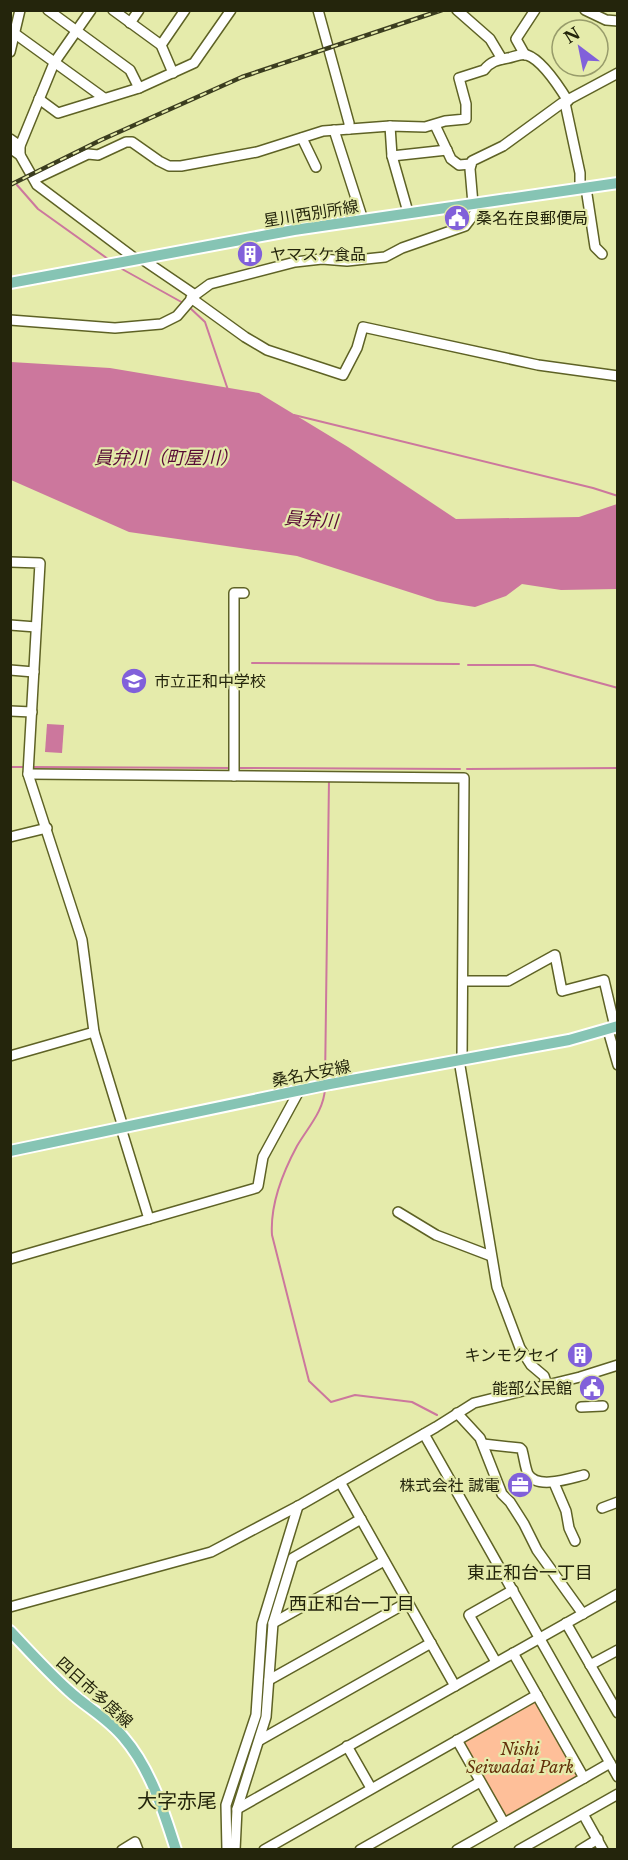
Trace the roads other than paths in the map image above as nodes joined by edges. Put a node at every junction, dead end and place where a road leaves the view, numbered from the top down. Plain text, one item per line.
1 (20, 10) edge
2 (48, 10) edge
3 (91, 10) edge
4 (113, 10) edge
5 (139, 10) edge
6 (185, 10) edge
7 (231, 10) edge
8 (318, 10) edge
9 (457, 10) edge
10 (535, 10) edge
11 (585, 10) edge
12 (618, 21) edge
13 (130, 23) junction
14 (76, 31) junction
15 (14, 33) junction
16 (160, 45) junction
17 (10, 52) edge
18 (525, 55) junction
19 (501, 59) junction
20 (54, 63) junction
21 (173, 73) junction
22 (618, 73) edge
23 (139, 88) junction
24 (104, 98) junction
25 (39, 99) junction
26 (566, 102) junction
27 (435, 125) junction
28 (390, 126) junction
29 (349, 129) junction
30 (334, 130) junction
31 (302, 138) junction
32 (10, 139) edge
33 (17, 150) edge
34 (447, 150) junction
35 (392, 156) junction
36 (471, 164) junction
37 (316, 167) dead end
38 (35, 179) junction
39 (618, 183) edge
40 (583, 188) junction
41 (476, 204) junction
42 (408, 212) junction
43 (363, 220) junction
44 (602, 254) dead end
45 (140, 260) junction
46 (10, 283) edge
47 (190, 301) junction
48 (10, 320) edge
49 (618, 376) edge
50 (10, 562) edge
51 (244, 593) dead end
52 (10, 626) edge
53 (36, 627) junction
54 (10, 670) edge
55 (34, 672) junction
56 (10, 711) edge
57 (32, 712) junction
58 (29, 769) junction
59 (234, 771) junction
60 (47, 828) junction
61 (10, 837) edge
62 (463, 981) junction
63 (614, 1028) edge
64 (94, 1032) junction
65 (10, 1056) edge
66 (460, 1060) junction
67 (618, 1065) edge
68 (299, 1091) junction
69 (122, 1128) junction
70 (10, 1151) edge
71 (398, 1212) dead end
72 (148, 1219) junction
73 (491, 1256) junction
74 (10, 1259) edge
75 (618, 1365) edge
76 (548, 1385) junction
77 (582, 1407) dead end
78 (603, 1407) dead end
79 (457, 1413) junction
80 (424, 1434) junction
81 (483, 1444) junction
82 (584, 1475) dead end
83 (340, 1482) junction
84 (554, 1483) junction
85 (618, 1502) edge
86 (298, 1506) junction
87 (602, 1508) dead end
88 (361, 1520) junction
89 (575, 1541) dead end
90 (384, 1561) junction
91 (513, 1590) junction
92 (618, 1594) edge
93 (408, 1602) junction
94 (10, 1607) edge
95 (583, 1614) junction
96 (273, 1623) junction
97 (566, 1623) junction
98 (10, 1631) edge
99 (540, 1638) junction
100 (431, 1643) junction
101 (618, 1650) edge
102 (513, 1653) junction
103 (496, 1662) junction
104 (590, 1665) junction
105 (269, 1680) junction
106 (455, 1686) junction
107 (537, 1695) junction
108 (616, 1708) edge
109 (260, 1740) junction
110 (457, 1740) junction
111 (347, 1746) junction
112 (610, 1763) junction
113 (618, 1777) edge
114 (584, 1778) junction
115 (480, 1782) junction
116 (371, 1788) junction
117 (618, 1794) edge
118 (237, 1809) junction
119 (583, 1814) junction
120 (504, 1823) junction
121 (598, 1839) junction
122 (122, 1850) edge
123 (138, 1850) edge
124 (176, 1850) edge
125 (226, 1850) edge
126 (236, 1850) edge
127 (264, 1850) edge
128 (360, 1850) edge
129 (456, 1850) edge
130 (519, 1850) edge
131 (580, 1850) edge
132 (603, 1850) edge

1 - 15 street
2 - 14 street
3 - 14 street
4 - 13 street
5 - 13 street
6 - 16 street
7 - 21 street
8 - 29 street
9 - 19 street
10 - 18 street
11 - 12 street
13 - 16 street
14 - 20 street
14 - 23 street
15 - 17 street
15 - 20 street
16 - 21 street
18 - 19 street
18 - 26 street
19 - 27 street
20 - 24 street
20 - 25 street
21 - 23 street
22 - 26 street
23 - 24 street
24 - 25 street
25 - 33 street
26 - 36 street
26 - 40 street
27 - 28 street
27 - 34 street
28 - 29 street
28 - 35 street
29 - 30 street
30 - 31 street
30 - 43 street
31 - 37 street
31 - 38 street
32 - 33 street
33 - 38 street
34 - 35 street
34 - 36 street
35 - 42 street
36 - 41 street
38 - 45 street
39 - 40 main road, 星川西別所線
40 - 41 main road, 星川西別所線
40 - 44 street
41 - 42 main road, 星川西別所線
41 - 47 street
42 - 43 main road, 星川西別所線
43 - 45 main road, 星川西別所線
45 - 46 main road, 星川西別所線
45 - 47 street
47 - 48 street
47 - 49 street
50 - 53 street
51 - 59 street
52 - 53 street
53 - 55 street
54 - 55 street
55 - 57 street
56 - 57 street
57 - 58 street
58 - 59 street
58 - 60 street
59 - 62 street
60 - 61 street
60 - 64 street
62 - 63 street
62 - 66 street
63 - 66 main road, 桑名大安線
63 - 67 street
64 - 65 street
64 - 69 street
66 - 68 main road, 桑名大安線
66 - 73 street
68 - 69 main road, 桑名大安線
68 - 72 street
69 - 70 main road, 桑名大安線
69 - 72 street
71 - 73 street
72 - 74 street
73 - 76 street
75 - 76 street
76 - 79 street
77 - 78 street
79 - 80 street
79 - 81 street
80 - 83 street
80 - 91 street
81 - 84 street
81 - 95 street
82 - 84 street
83 - 86 street
83 - 88 street
84 - 89 street
85 - 87 street
86 - 94 street
86 - 125 street
88 - 90 street
88 - 96 street
90 - 93 street
90 - 96 street
91 - 99 street
91 - 103 street
92 - 95 street
93 - 100 street
93 - 105 street
95 - 97 street
96 - 105 street
97 - 99 street
97 - 104 street
98 - 124 main road, 四日市多度線
99 - 102 street
99 - 112 street
100 - 106 street
100 - 109 street
101 - 104 street
102 - 103 street
102 - 107 street
103 - 106 street
104 - 108 street
105 - 109 street
106 - 111 street
107 - 110 street
107 - 114 street
109 - 118 street
110 - 115 street
110 - 116 street
111 - 116 street
111 - 118 street
112 - 113 street
112 - 114 street
114 - 120 street
115 - 120 street
115 - 128 street
116 - 127 street
117 - 119 street
118 - 126 street
119 - 121 street
119 - 130 street
120 - 129 street
121 - 131 street
121 - 132 street
122 - 123 street

